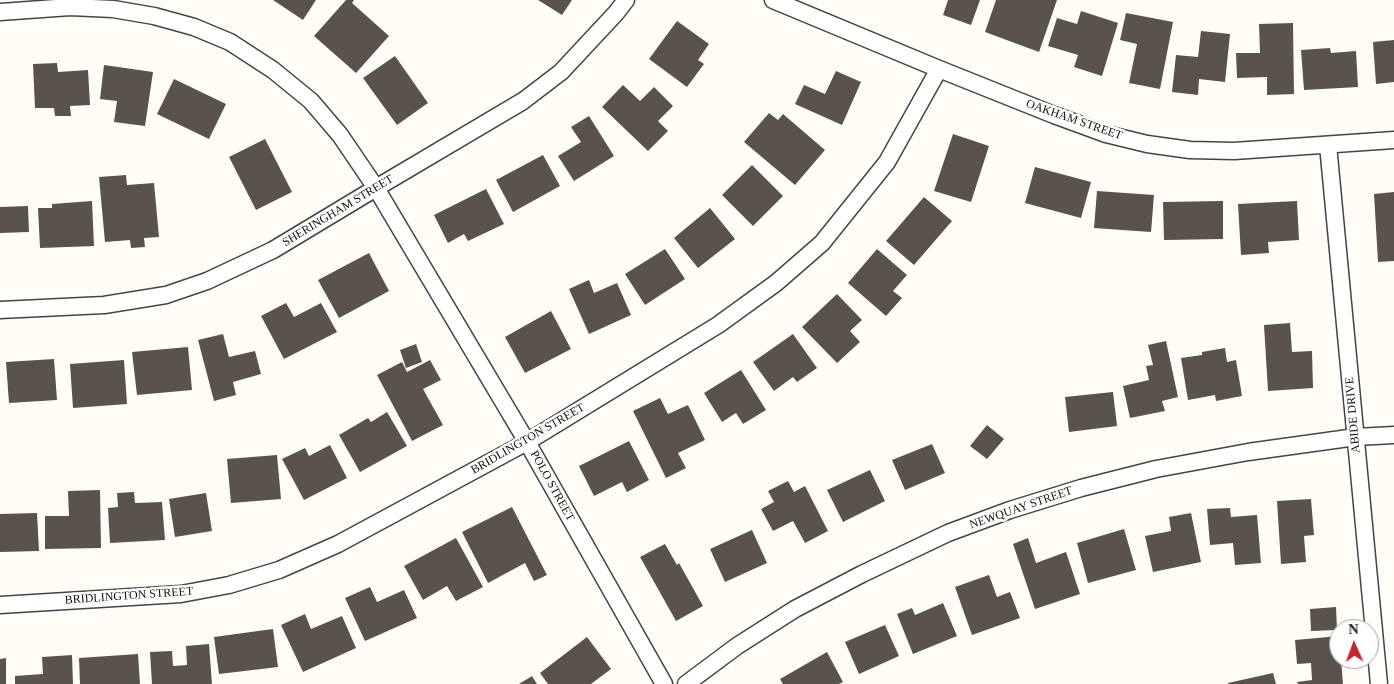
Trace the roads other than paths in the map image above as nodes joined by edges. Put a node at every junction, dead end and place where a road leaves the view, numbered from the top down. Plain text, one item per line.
1 (626, 0) edge
2 (773, 0) edge
3 (0, 12) edge
4 (939, 69) junction
5 (1394, 140) edge
6 (1328, 145) junction
7 (376, 188) junction
8 (0, 310) edge
9 (1394, 435) edge
10 (1356, 438) junction
11 (527, 442) junction
12 (0, 605) edge
13 (664, 684) edge
14 (686, 684) edge
15 (1380, 684) edge

1 - 7 street, SHERINGHAM STREET
2 - 4 street, OAKHAM STREET
3 - 7 street, POLO STREET
4 - 6 street, OAKHAM STREET
4 - 11 street, BRIDLINGTON STREET
5 - 6 street, OAKHAM STREET
6 - 10 street, ABIDE DRIVE
7 - 8 street, SHERINGHAM STREET
7 - 11 street, POLO STREET
9 - 10 street, NEWQUAY STREET
10 - 14 street, NEWQUAY STREET
10 - 15 street, ABIDE DRIVE
11 - 12 street, BRIDLINGTON STREET
11 - 13 street, POLO STREET

